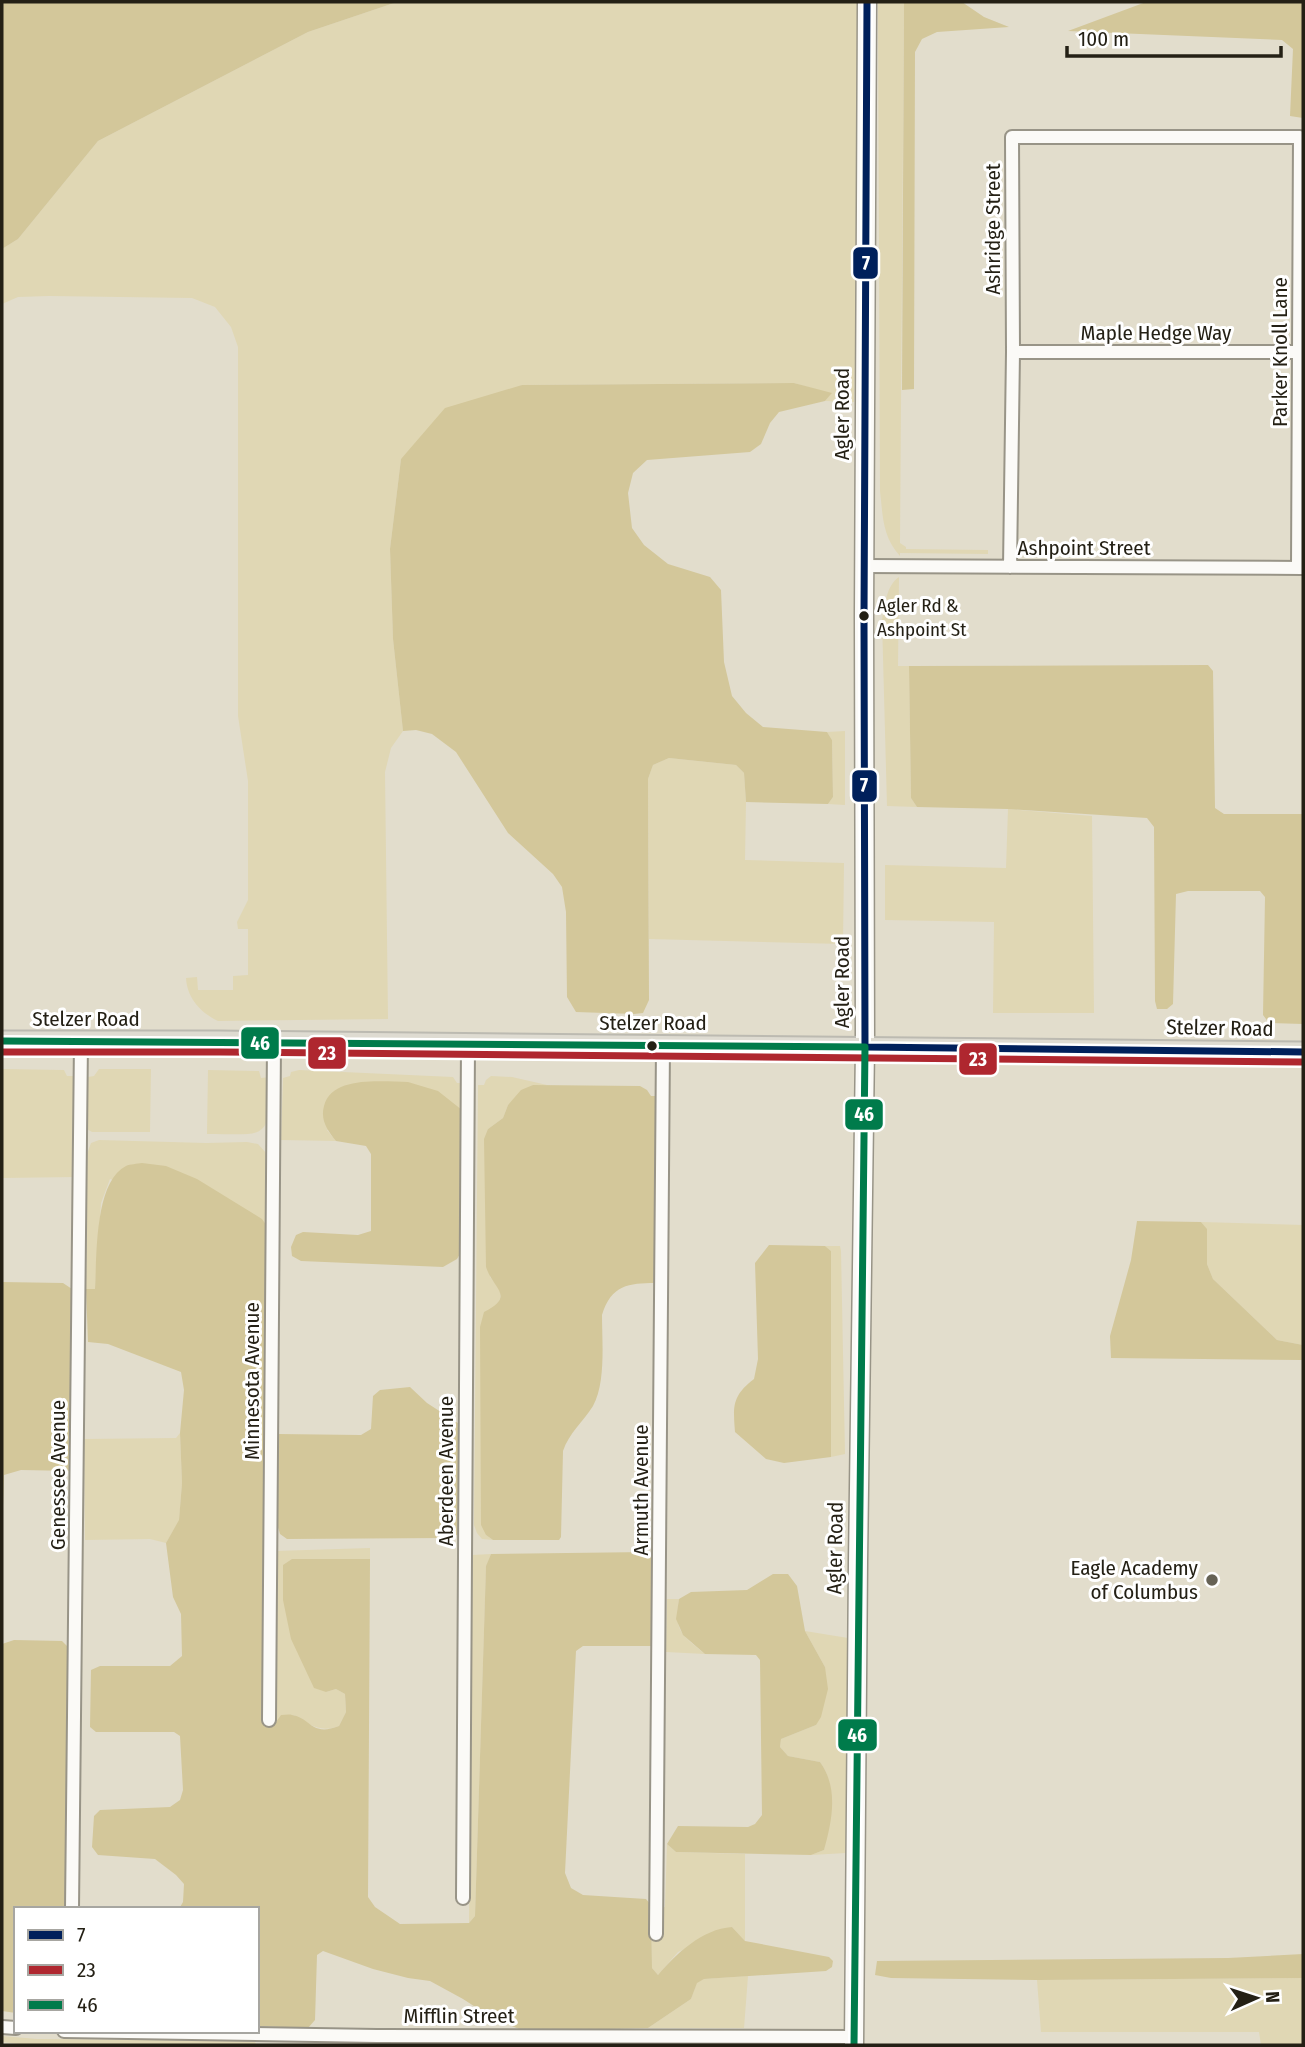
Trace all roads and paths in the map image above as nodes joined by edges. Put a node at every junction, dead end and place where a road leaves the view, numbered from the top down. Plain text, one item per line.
1 (867, 2) edge
2 (1300, 136) joint
3 (1013, 352) junction
4 (1299, 352) junction
5 (864, 566) junction
6 (1010, 567) junction
7 (1301, 568) edge
8 (2, 1041) edge
9 (81, 1041) junction
10 (274, 1043) junction
11 (468, 1045) junction
12 (663, 1046) junction
13 (865, 1047) junction
14 (1303, 1052) edge
15 (269, 1720) dead end
16 (463, 1898) dead end
17 (72, 1907) edge
18 (656, 1934) dead end
19 (114, 2033) edge
20 (263, 2040) edge
21 (462, 2040) edge
22 (655, 2041) edge
23 (854, 2041) edge

1 - 5 main road, Agler Road
2 - 3 street, Ashridge Street
2 - 4 street, Parker Knoll Lane
3 - 4 street, Maple Hedge Way
3 - 6 street, Ashridge Street
4 - 7 street, Parker Knoll Lane
5 - 6 street, Ashpoint Street
5 - 13 main road, Agler Road
6 - 7 street, Ashpoint Street
8 - 9 main road, Stelzer Road
9 - 10 main road, Stelzer Road
9 - 17 street, Genessee Avenue
10 - 11 main road, Stelzer Road
10 - 15 street, Minnesota Avenue
11 - 12 main road, Stelzer Road
11 - 16 street, Aberdeen Avenue
12 - 13 main road, Stelzer Road
12 - 18 street, Armuth Avenue
13 - 14 main road, Stelzer Road
13 - 23 main road, Agler Road
19 - 20 street, Mifflin Street
20 - 21 street, Mifflin Street
21 - 22 street, Mifflin Street
22 - 23 street, Mifflin Street

